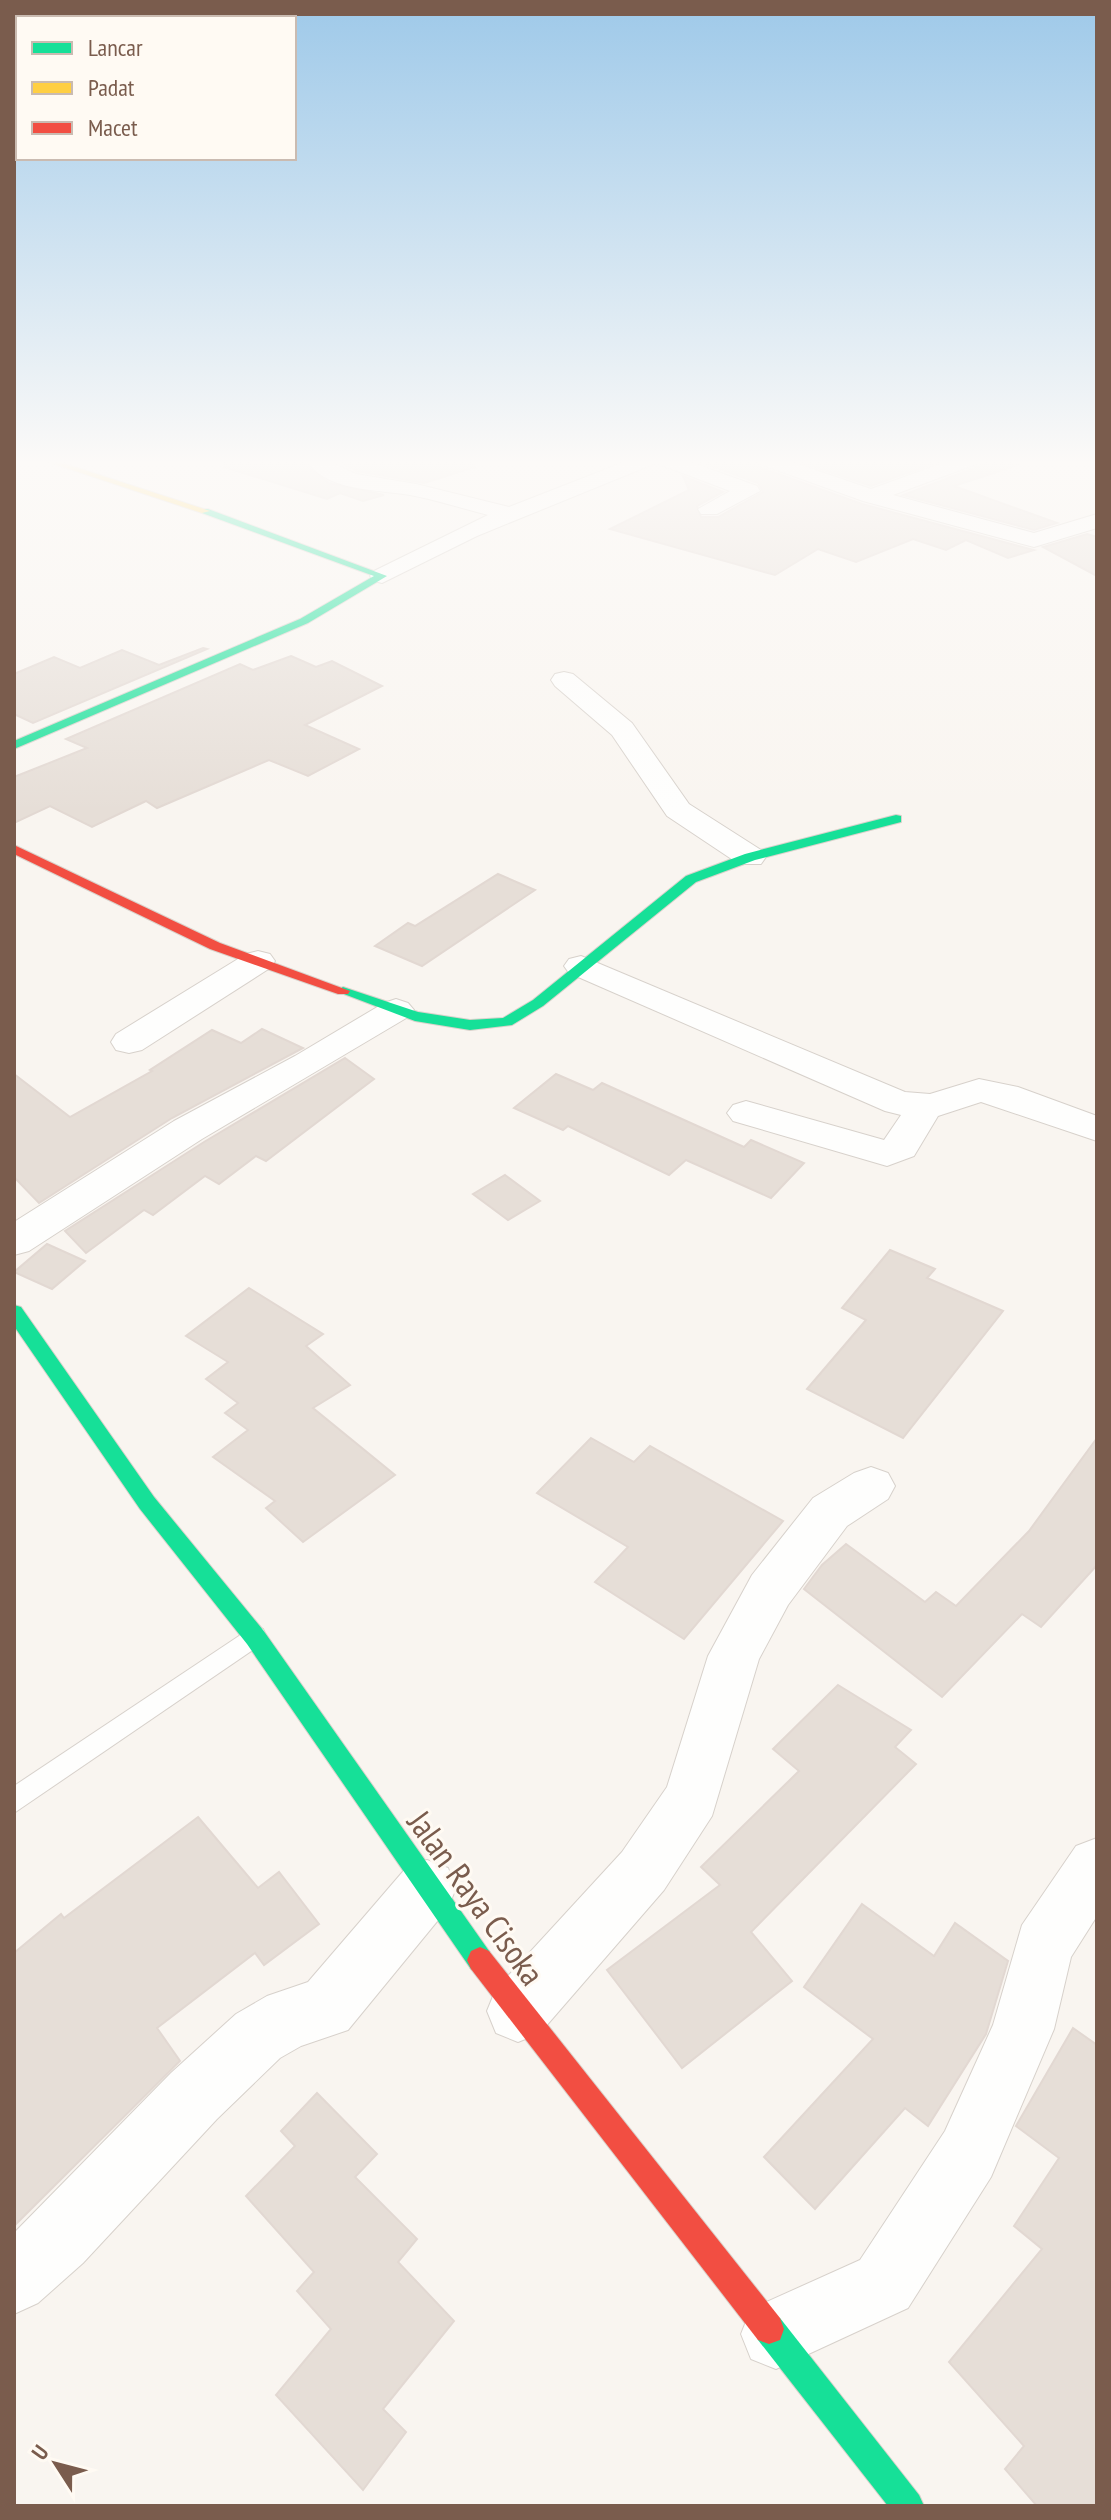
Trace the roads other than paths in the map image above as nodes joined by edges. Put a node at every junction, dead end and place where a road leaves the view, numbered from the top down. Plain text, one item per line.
1 (381, 577) edge
2 (564, 680) dead end
3 (14, 745) edge
4 (896, 819) dead end
5 (14, 849) edge
6 (750, 857) junction
7 (258, 961) junction
8 (581, 966) junction
9 (396, 1010) junction
10 (129, 1042) dead end
11 (923, 1107) junction
12 (746, 1113) dead end
13 (1097, 1129) edge
14 (14, 1241) edge
15 (14, 1312) edge
16 (871, 1486) dead end
17 (254, 1636) junction
18 (14, 1801) edge
19 (1097, 1865) edge
20 (427, 1888) junction
21 (518, 2011) junction
22 (14, 2279) edge
23 (776, 2334) junction
24 (908, 2506) edge

1 - 3 street
2 - 6 street
4 - 6 street
5 - 7 street
6 - 8 street
7 - 9 street
7 - 10 street
8 - 9 street
8 - 11 street
9 - 14 street
11 - 12 street
11 - 13 street
15 - 17 street, Jalan Raya Cisoka
16 - 21 street
17 - 18 lane
17 - 20 street, Jalan Raya Cisoka
19 - 23 street
20 - 21 street, Jalan Raya Cisoka
20 - 22 street
21 - 23 street, Jalan Raya Cisoka
23 - 24 street, Jalan Raya Cisoka

